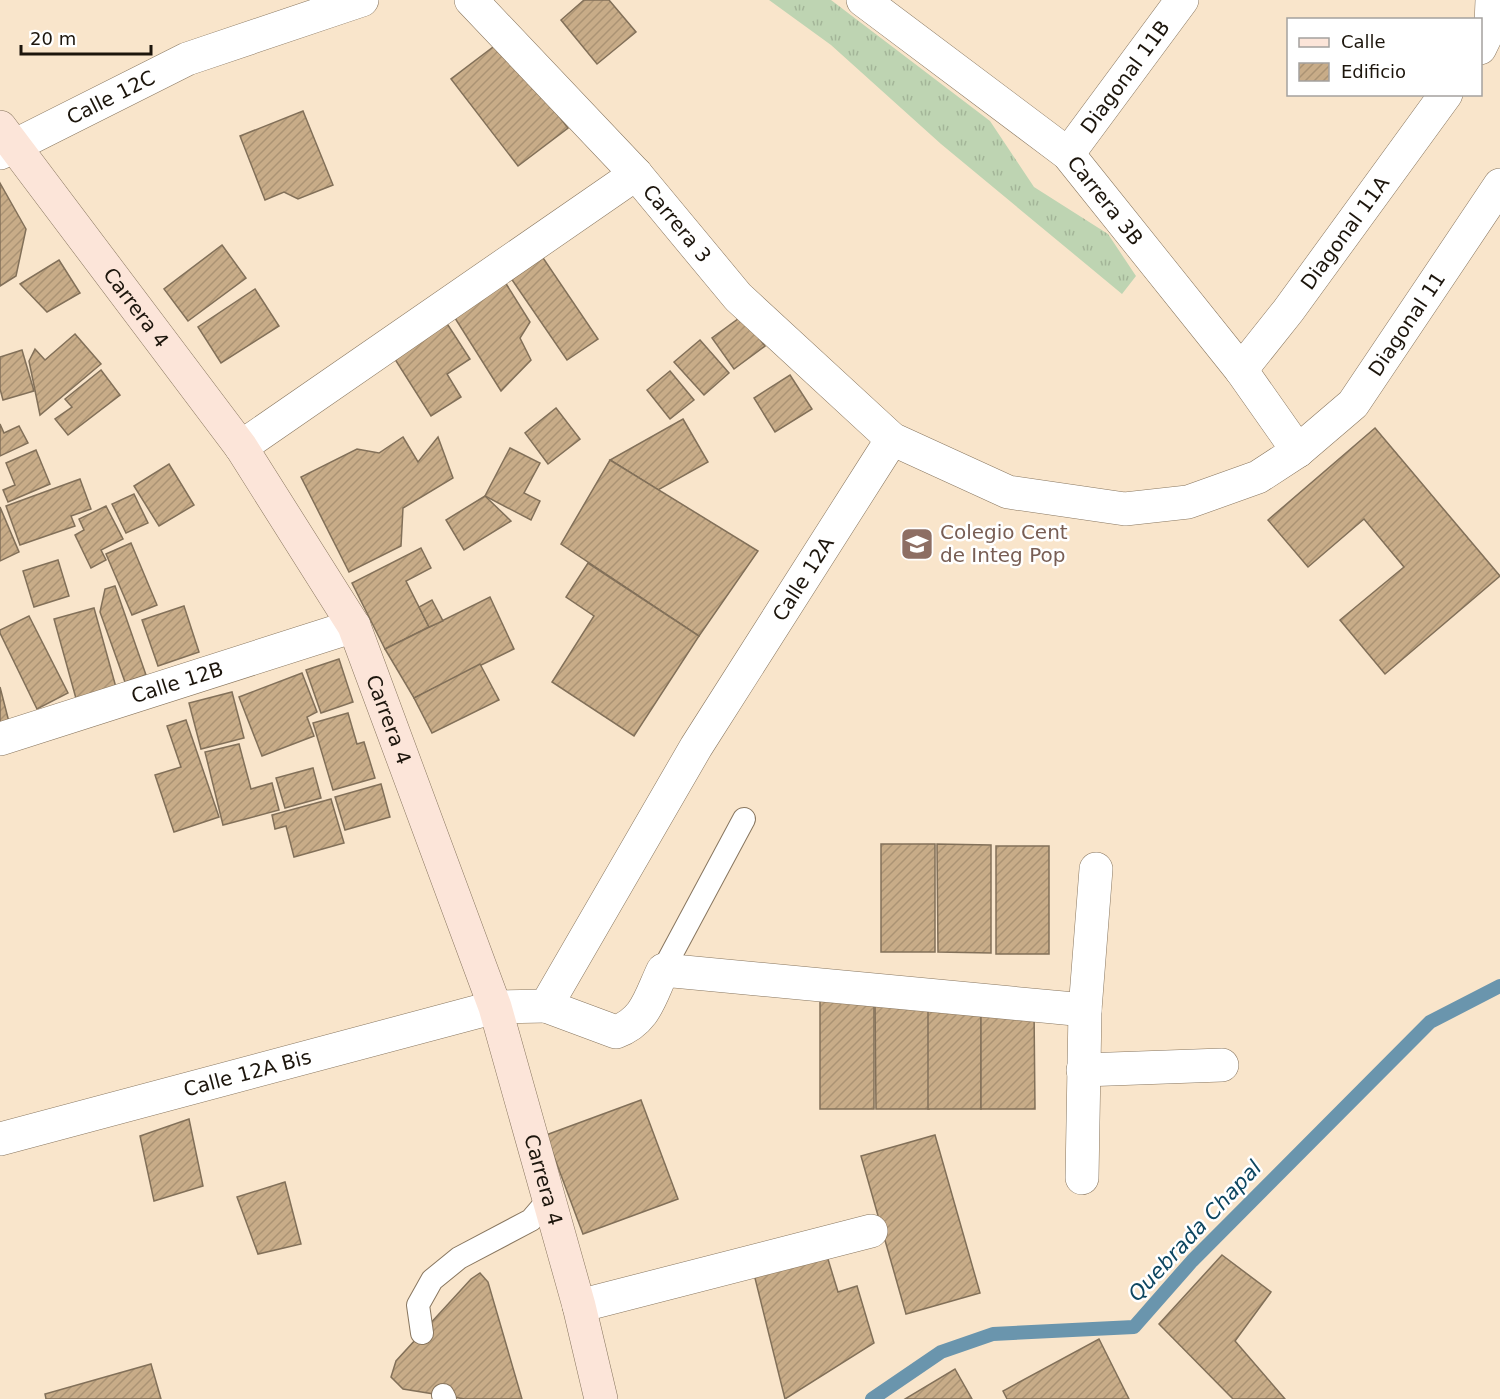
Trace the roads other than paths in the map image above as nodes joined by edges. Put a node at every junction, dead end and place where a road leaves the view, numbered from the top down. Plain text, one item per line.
1 (362, 0) edge
2 (471, 0) edge
3 (1182, 0) edge
4 (1492, 0) edge
5 (866, 1) edge
6 (1482, 44) edge
7 (1445, 96) edge
8 (5, 143) edge
9 (1068, 154) junction
10 (636, 174) junction
11 (1500, 185) edge
12 (1241, 370) junction
13 (892, 439) junction
14 (241, 447) junction
15 (1298, 451) junction
16 (354, 626) junction
17 (0, 739) edge
18 (744, 819) dead end
19 (1096, 870) dead end
20 (663, 970) junction
21 (546, 1006) junction
22 (495, 1007) junction
23 (1085, 1010) junction
24 (1222, 1065) dead end
25 (1083, 1070) junction
26 (0, 1139) edge
27 (1082, 1178) dead end
28 (549, 1199) junction
29 (871, 1231) dead end
30 (579, 1306) junction
31 (422, 1333) dead end
32 (601, 1399) edge

1 - 8 street, Calle 12C
2 - 10 street, Carrera 3
3 - 9 street, Diagonal 11B
4 - 6 street
5 - 9 street, Carrera 3B
7 - 12 street, Diagonal 11A
8 - 14 street, Carrera 4
9 - 12 street, Carrera 3B
10 - 13 street, Carrera 3
10 - 14 street
11 - 15 street, Diagonal 11
12 - 15 street, Carrera 3B
13 - 15 street, Diagonal 11
13 - 21 street, Calle 12A
14 - 16 street, Carrera 4
16 - 17 street, Calle 12B
16 - 22 street, Carrera 4
18 - 20 lane
19 - 23 street
20 - 21 street
20 - 23 street
21 - 22 street
22 - 26 street, Calle 12A Bis
22 - 28 street, Carrera 4
23 - 25 street
24 - 25 street
25 - 27 street
28 - 30 street, Carrera 4
28 - 31 lane
29 - 30 street
30 - 32 street, Carrera 4

